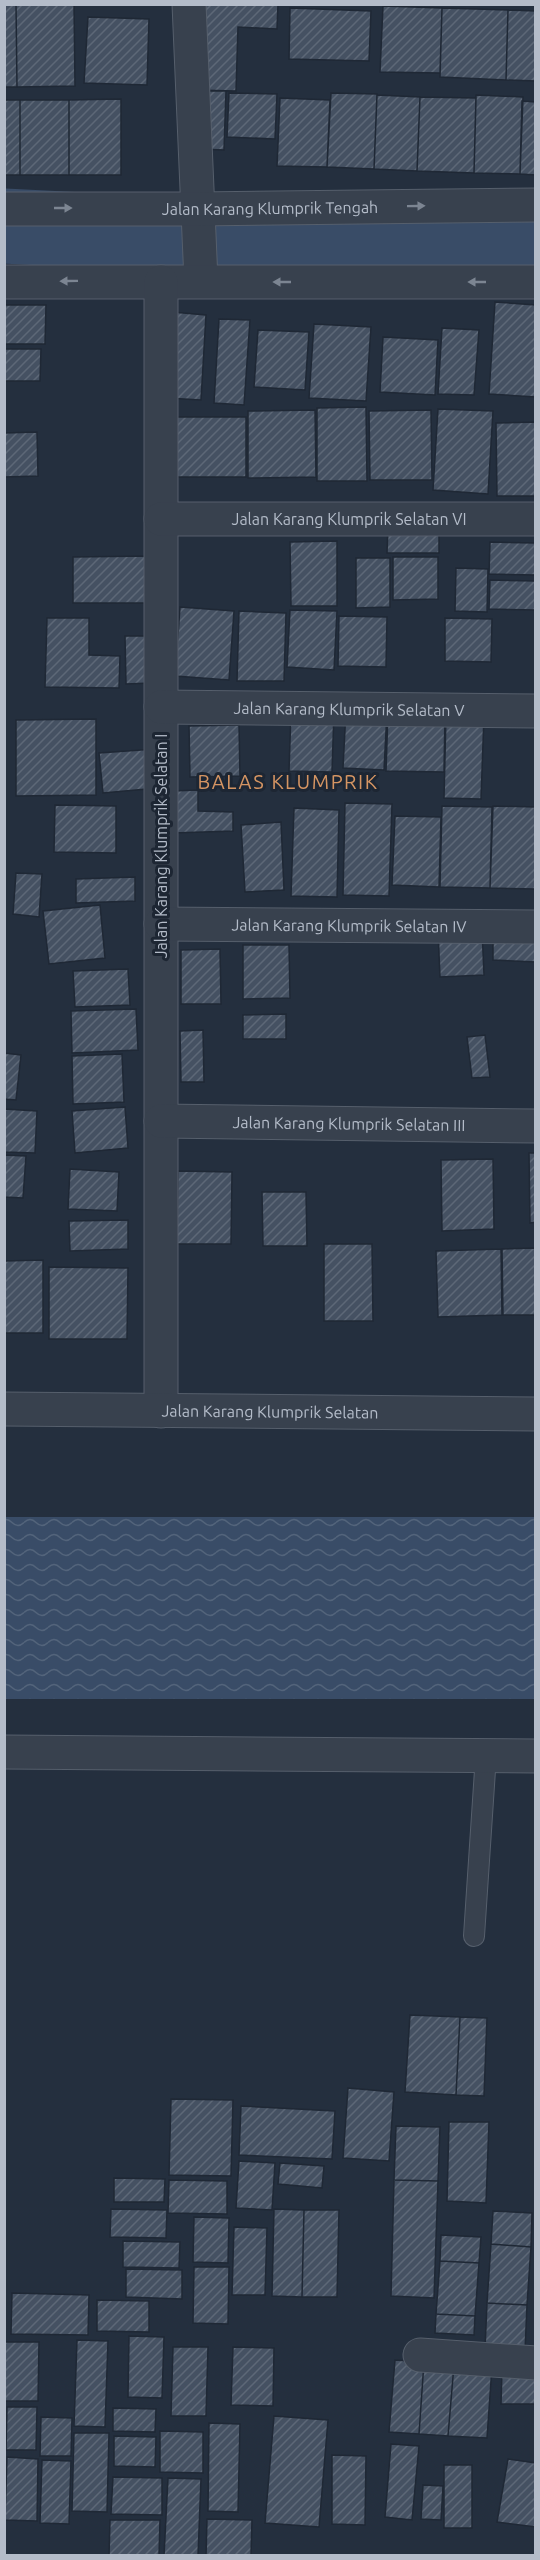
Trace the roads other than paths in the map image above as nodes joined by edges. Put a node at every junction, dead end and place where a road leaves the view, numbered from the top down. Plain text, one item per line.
1 (189, 4) edge
2 (536, 205) edge
3 (4, 208) edge
4 (198, 221) junction
5 (201, 273) junction
6 (4, 282) edge
7 (161, 282) junction
8 (536, 282) edge
9 (161, 519) junction
10 (536, 519) edge
11 (161, 707) junction
12 (536, 711) edge
13 (161, 924) junction
14 (536, 927) edge
15 (161, 1120) junction
16 (536, 1126) edge
17 (4, 1409) edge
18 (161, 1411) junction
19 (536, 1414) edge
20 (4, 1752) edge
21 (486, 1755) junction
22 (536, 1756) edge
23 (474, 1936) dead end
24 (420, 2355) dead end
25 (536, 2363) edge

1 - 4 street
4 -> 2 street, Jalan Karang Klumprik Tengah
3 -> 4 street, Jalan Karang Klumprik Tengah
4 - 5 street
5 - 7 street
8 -> 5 street
7 -> 6 street
7 - 9 street, Jalan Karang Klumprik Selatan I
9 - 10 street, Jalan Karang Klumprik Selatan VI
9 - 11 street, Jalan Karang Klumprik Selatan I
11 - 12 street, Jalan Karang Klumprik Selatan V
11 - 13 street, Jalan Karang Klumprik Selatan I
13 - 14 street, Jalan Karang Klumprik Selatan IV
13 - 15 street, Jalan Karang Klumprik Selatan I
15 - 16 street, Jalan Karang Klumprik Selatan III
15 - 18 street, Jalan Karang Klumprik Selatan I
17 - 18 street, Jalan Karang Klumprik Selatan
18 - 19 street, Jalan Karang Klumprik Selatan
20 - 21 street
21 - 22 street
21 - 23 lane
24 - 25 street

